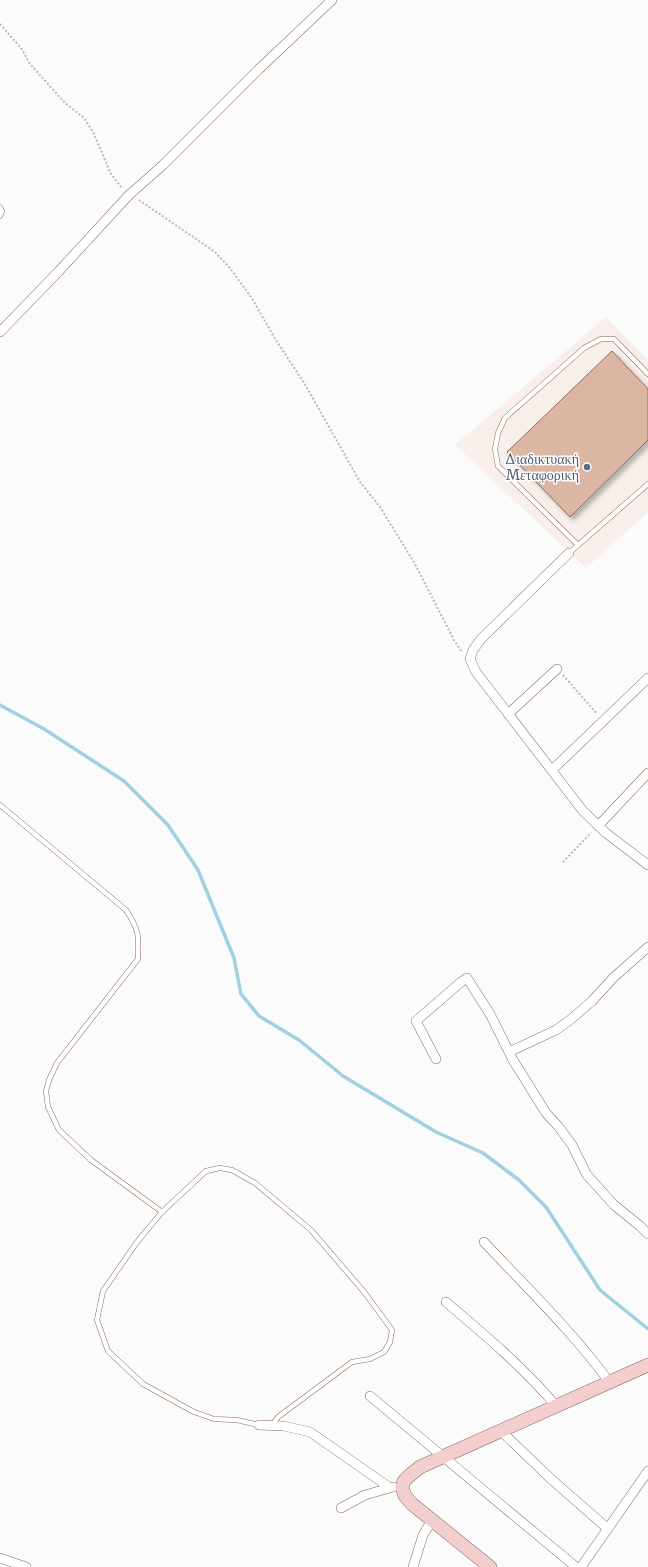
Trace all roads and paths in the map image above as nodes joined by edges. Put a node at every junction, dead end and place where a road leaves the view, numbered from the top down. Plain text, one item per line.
1 (327, 2) edge
2 (0, 24) edge
3 (129, 194) junction
4 (0, 207) edge
5 (0, 216) edge
6 (0, 332) edge
7 (648, 374) edge
8 (648, 484) edge
9 (578, 545) junction
10 (569, 553) joint
11 (470, 659) junction
12 (557, 669) joint
13 (648, 678) edge
14 (508, 714) junction
15 (603, 721) junction
16 (552, 770) junction
17 (648, 773) edge
18 (0, 805) edge
19 (598, 826) junction
20 (563, 862) dead end
21 (647, 862) edge
22 (648, 947) edge
23 (509, 1052) junction
24 (436, 1059) dead end
25 (162, 1212) junction
26 (648, 1234) edge
27 (484, 1242) dead end
28 (446, 1302) dead end
29 (648, 1365) edge
30 (610, 1383) junction
31 (370, 1396) dead end
32 (557, 1407) junction
33 (259, 1425) joint
34 (271, 1426) junction
35 (501, 1431) junction
36 (443, 1457) junction
37 (648, 1471) edge
38 (396, 1487) junction
39 (341, 1508) dead end
40 (432, 1520) junction
41 (607, 1528) junction
42 (0, 1558) edge
43 (26, 1567) edge
44 (413, 1567) edge
45 (490, 1567) edge
46 (576, 1567) edge
47 (581, 1567) edge

1 - 3 street
2 - 3 path
3 - 6 street
3 - 11 path
4 - 5 lane
7 - 9 lane
8 - 9 lane
9 - 10 lane
10 - 11 street
11 - 14 street
12 - 14 street
12 - 15 path
13 - 15 street
14 - 16 street
15 - 16 street
16 - 19 street
17 - 19 street
18 - 25 lane
19 - 20 path
19 - 21 street
22 - 23 street
23 - 24 street
23 - 26 street
25 - 33 lane
25 - 34 lane
27 - 30 street
28 - 32 street
29 - 30 street
30 - 32 street
31 - 36 street
32 - 35 street
33 - 34 street
34 - 38 street
35 - 36 street
35 - 41 street
36 - 38 street
36 - 46 street
37 - 41 street
38 - 39 street
38 - 40 street
40 - 44 street
40 - 45 street
41 - 47 street
42 - 43 street

